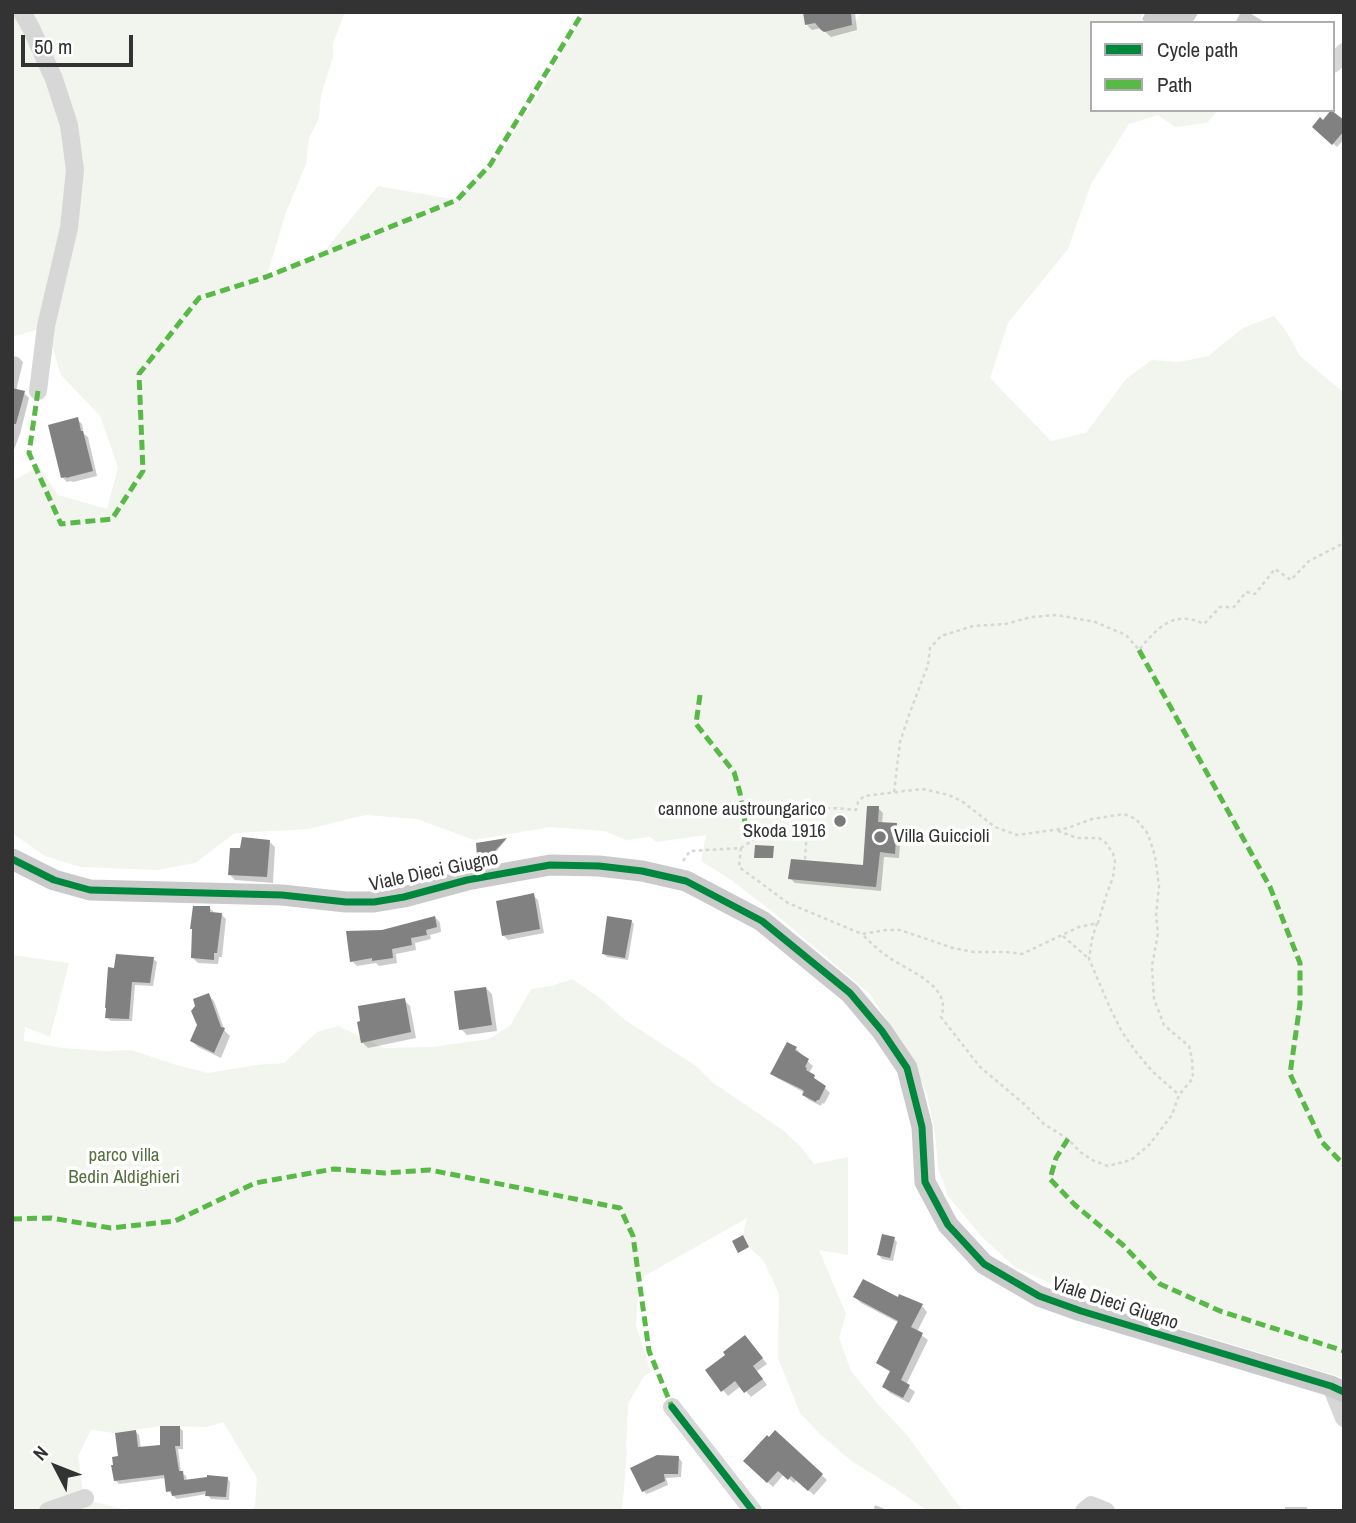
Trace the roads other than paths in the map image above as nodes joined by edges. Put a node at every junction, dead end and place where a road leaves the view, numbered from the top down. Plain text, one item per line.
1 (22, 12) edge
2 (38, 391) dead end
3 (12, 859) edge
4 (1338, 1389) edge
5 (672, 1407) dead end
6 (1344, 1418) edge
7 (85, 1498) dead end
8 (48, 1511) edge
9 (754, 1511) edge
10 (1084, 1511) edge
11 (1106, 1511) edge

1 - 2 street
3 - 4 main road, Viale Dieci Giugno
4 - 6 street
5 - 9 street
7 - 8 street
10 - 11 street

